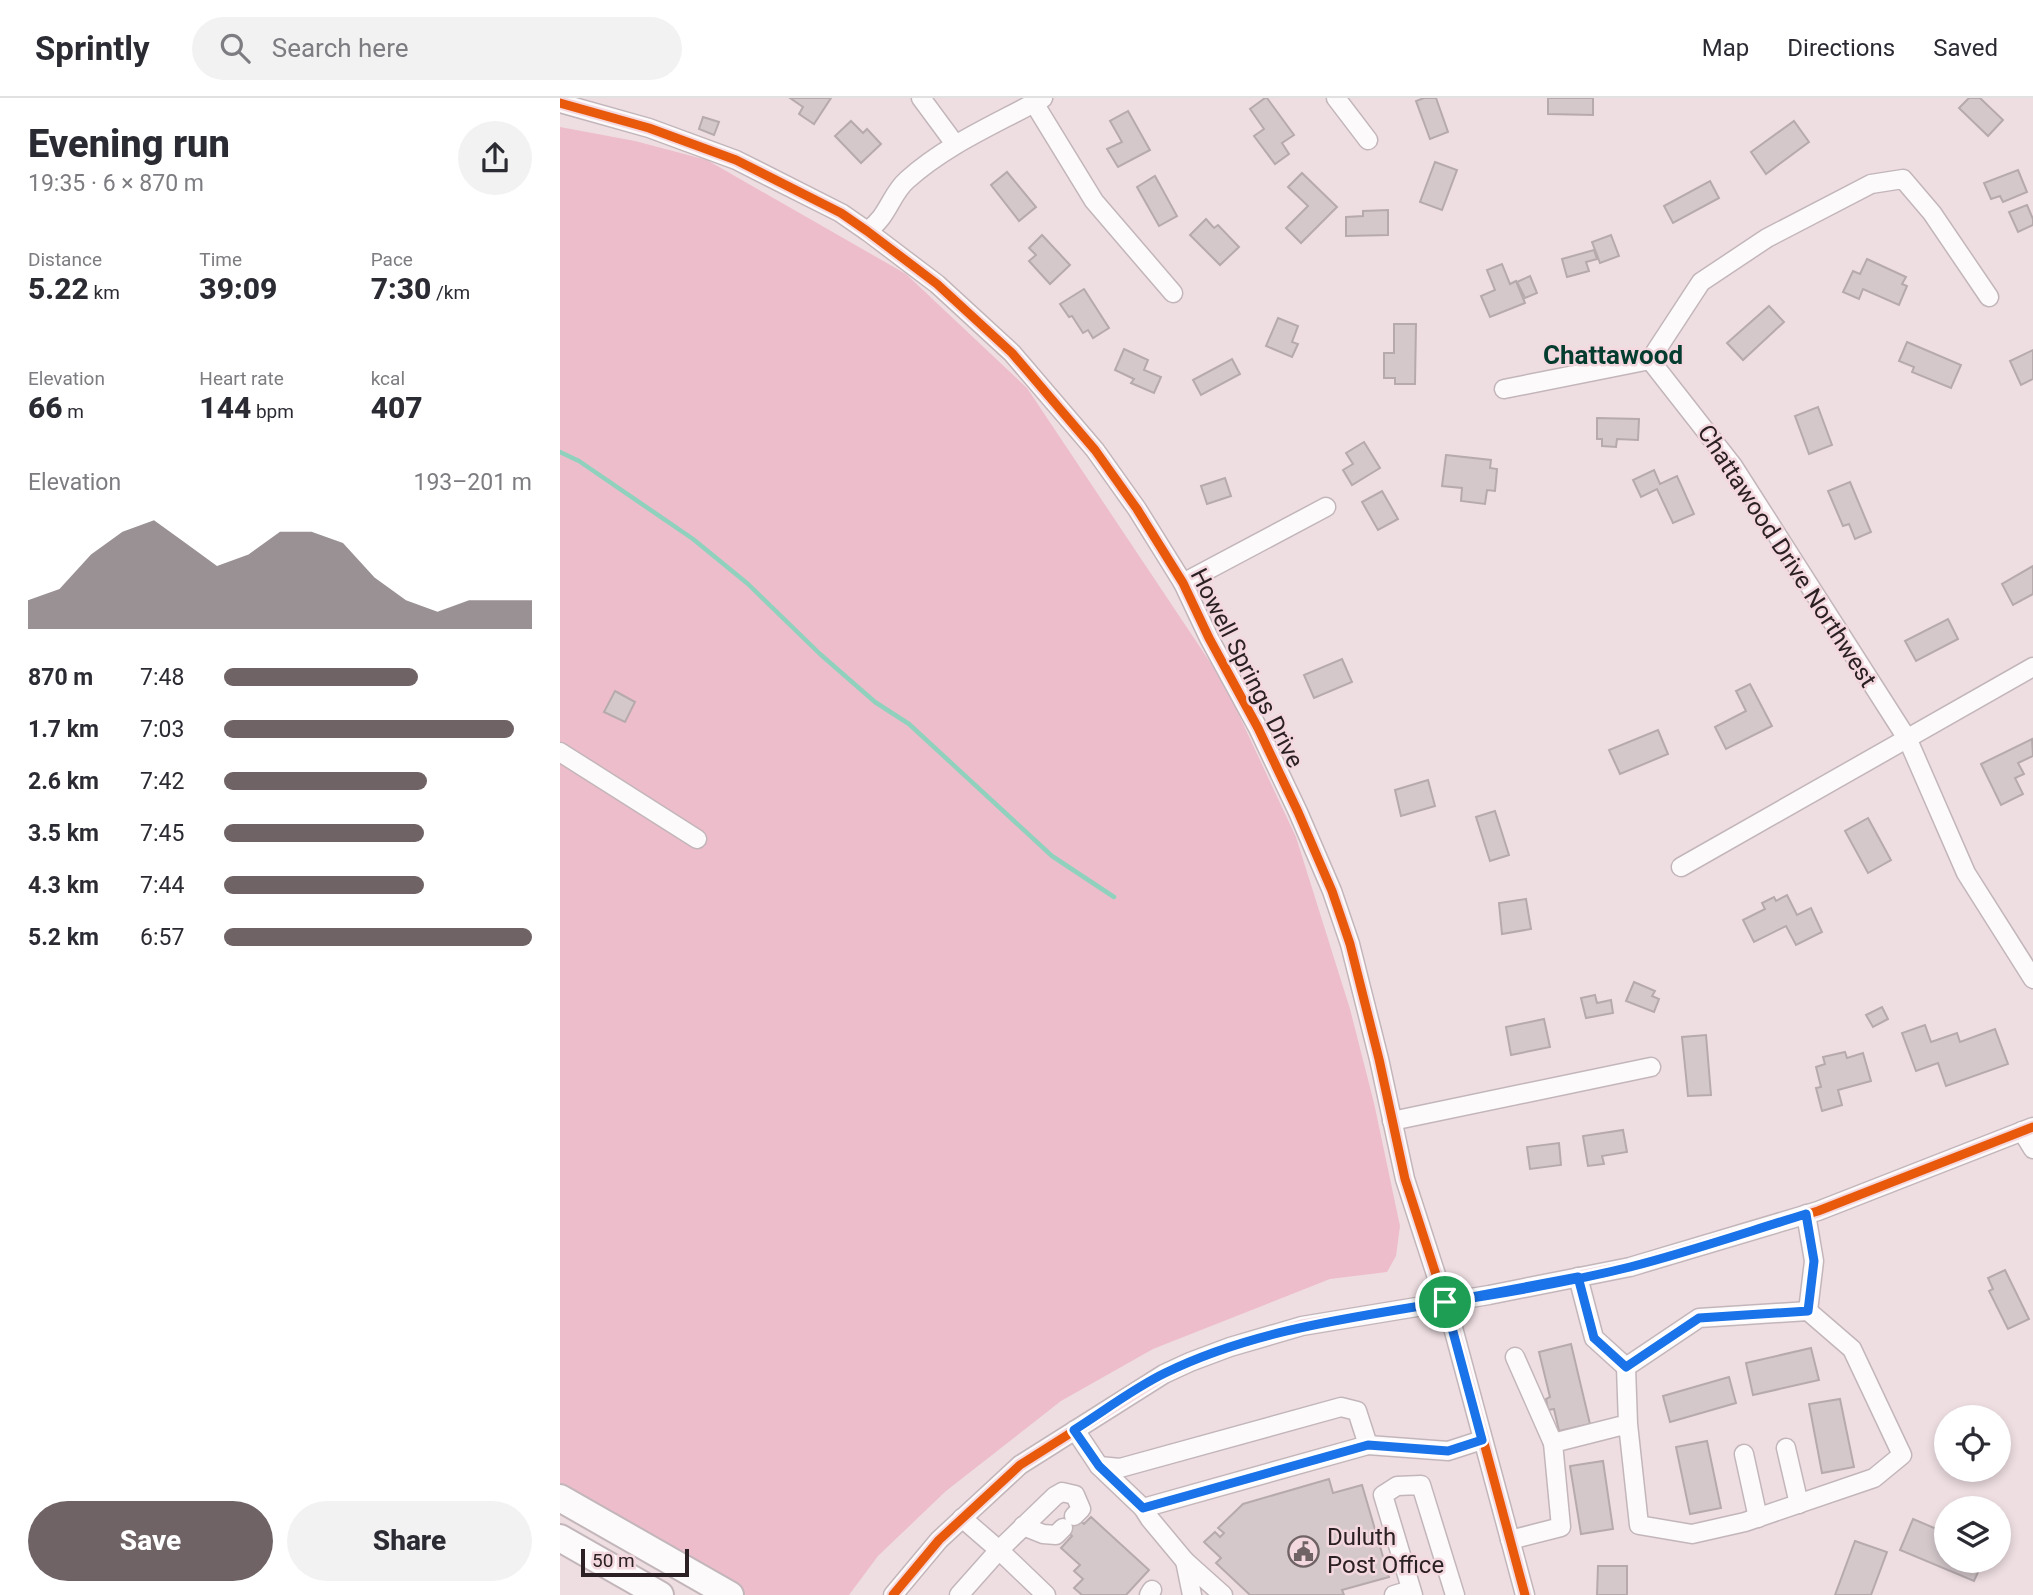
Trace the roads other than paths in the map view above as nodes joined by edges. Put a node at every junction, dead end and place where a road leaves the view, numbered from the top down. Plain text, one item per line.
1 (921, 98) edge
2 (1336, 98) edge
3 (1038, 101) edge
4 (560, 103) edge
5 (1368, 140) dead end
6 (955, 144) junction
7 (867, 231) junction
8 (1173, 293) dead end
9 (1989, 297) dead end
10 (1650, 360) junction
11 (1504, 389) dead end
12 (1326, 507) dead end
13 (1183, 583) junction
14 (2033, 667) edge
15 (1908, 740) junction
16 (560, 751) edge
17 (697, 839) dead end
18 (1681, 867) dead end
19 (2033, 979) edge
20 (1651, 1067) dead end
21 (1392, 1121) junction
22 (2028, 1129) edge
23 (2033, 1149) edge
24 (1806, 1214) junction
25 (1578, 1277) junction
26 (1445, 1302) junction
27 (1808, 1311) junction
28 (1515, 1357) dead end
29 (1626, 1367) junction
30 (1628, 1424) junction
31 (1074, 1430) junction
32 (1482, 1440) junction
33 (1553, 1443) junction
34 (1368, 1445) junction
35 (1786, 1448) dead end
36 (1744, 1454) dead end
37 (1099, 1466) junction
38 (560, 1498) edge
39 (1799, 1504) junction
40 (1143, 1508) junction
41 (962, 1518) junction
42 (1758, 1518) junction
43 (1023, 1527) junction
44 (560, 1538) edge
45 (1510, 1540) junction
46 (999, 1549) junction
47 (1185, 1561) junction
48 (1406, 1593) edge
49 (660, 1595) edge
50 (730, 1595) edge
51 (893, 1595) edge
52 (959, 1595) edge
53 (1046, 1595) edge
54 (1192, 1595) edge
55 (1223, 1595) edge
56 (1455, 1595) edge
57 (1525, 1595) edge

1 - 6 street
2 - 5 street
3 - 6 street
3 - 8 street
4 - 7 street, Howell Springs Drive
6 - 7 street
7 - 13 street, Howell Springs Drive
9 - 10 street
10 - 11 street
10 - 15 street, Chattawood Drive Northwest
12 - 13 street
13 - 21 street, Howell Springs Drive
14 - 15 street
15 - 18 street
15 - 19 street, Chattawood Drive Northwest
16 - 17 street
20 - 21 street
21 - 26 street, Howell Springs Drive
22 - 23 street
22 - 24 street
24 - 25 street
24 - 27 street
25 - 26 street
25 - 29 street
26 - 31 street
26 - 32 street, Howell Springs Drive
27 - 29 street
27 - 39 street
28 - 33 street
29 - 30 street
30 - 33 street
30 - 42 street
31 - 37 street
31 - 41 street
32 - 34 street
32 - 45 street, Howell Springs Drive
33 - 45 street
34 - 37 street
34 - 40 street
35 - 39 street
36 - 42 street
37 - 40 street
38 - 50 highway
39 - 42 street
40 - 47 street
41 - 46 street
41 - 51 street
43 - 43 street
43 - 46 street
44 - 49 highway
45 - 57 street, Howell Springs Drive
46 - 52 street
46 - 53 street
47 - 54 street
47 - 55 street
48 - 56 street

